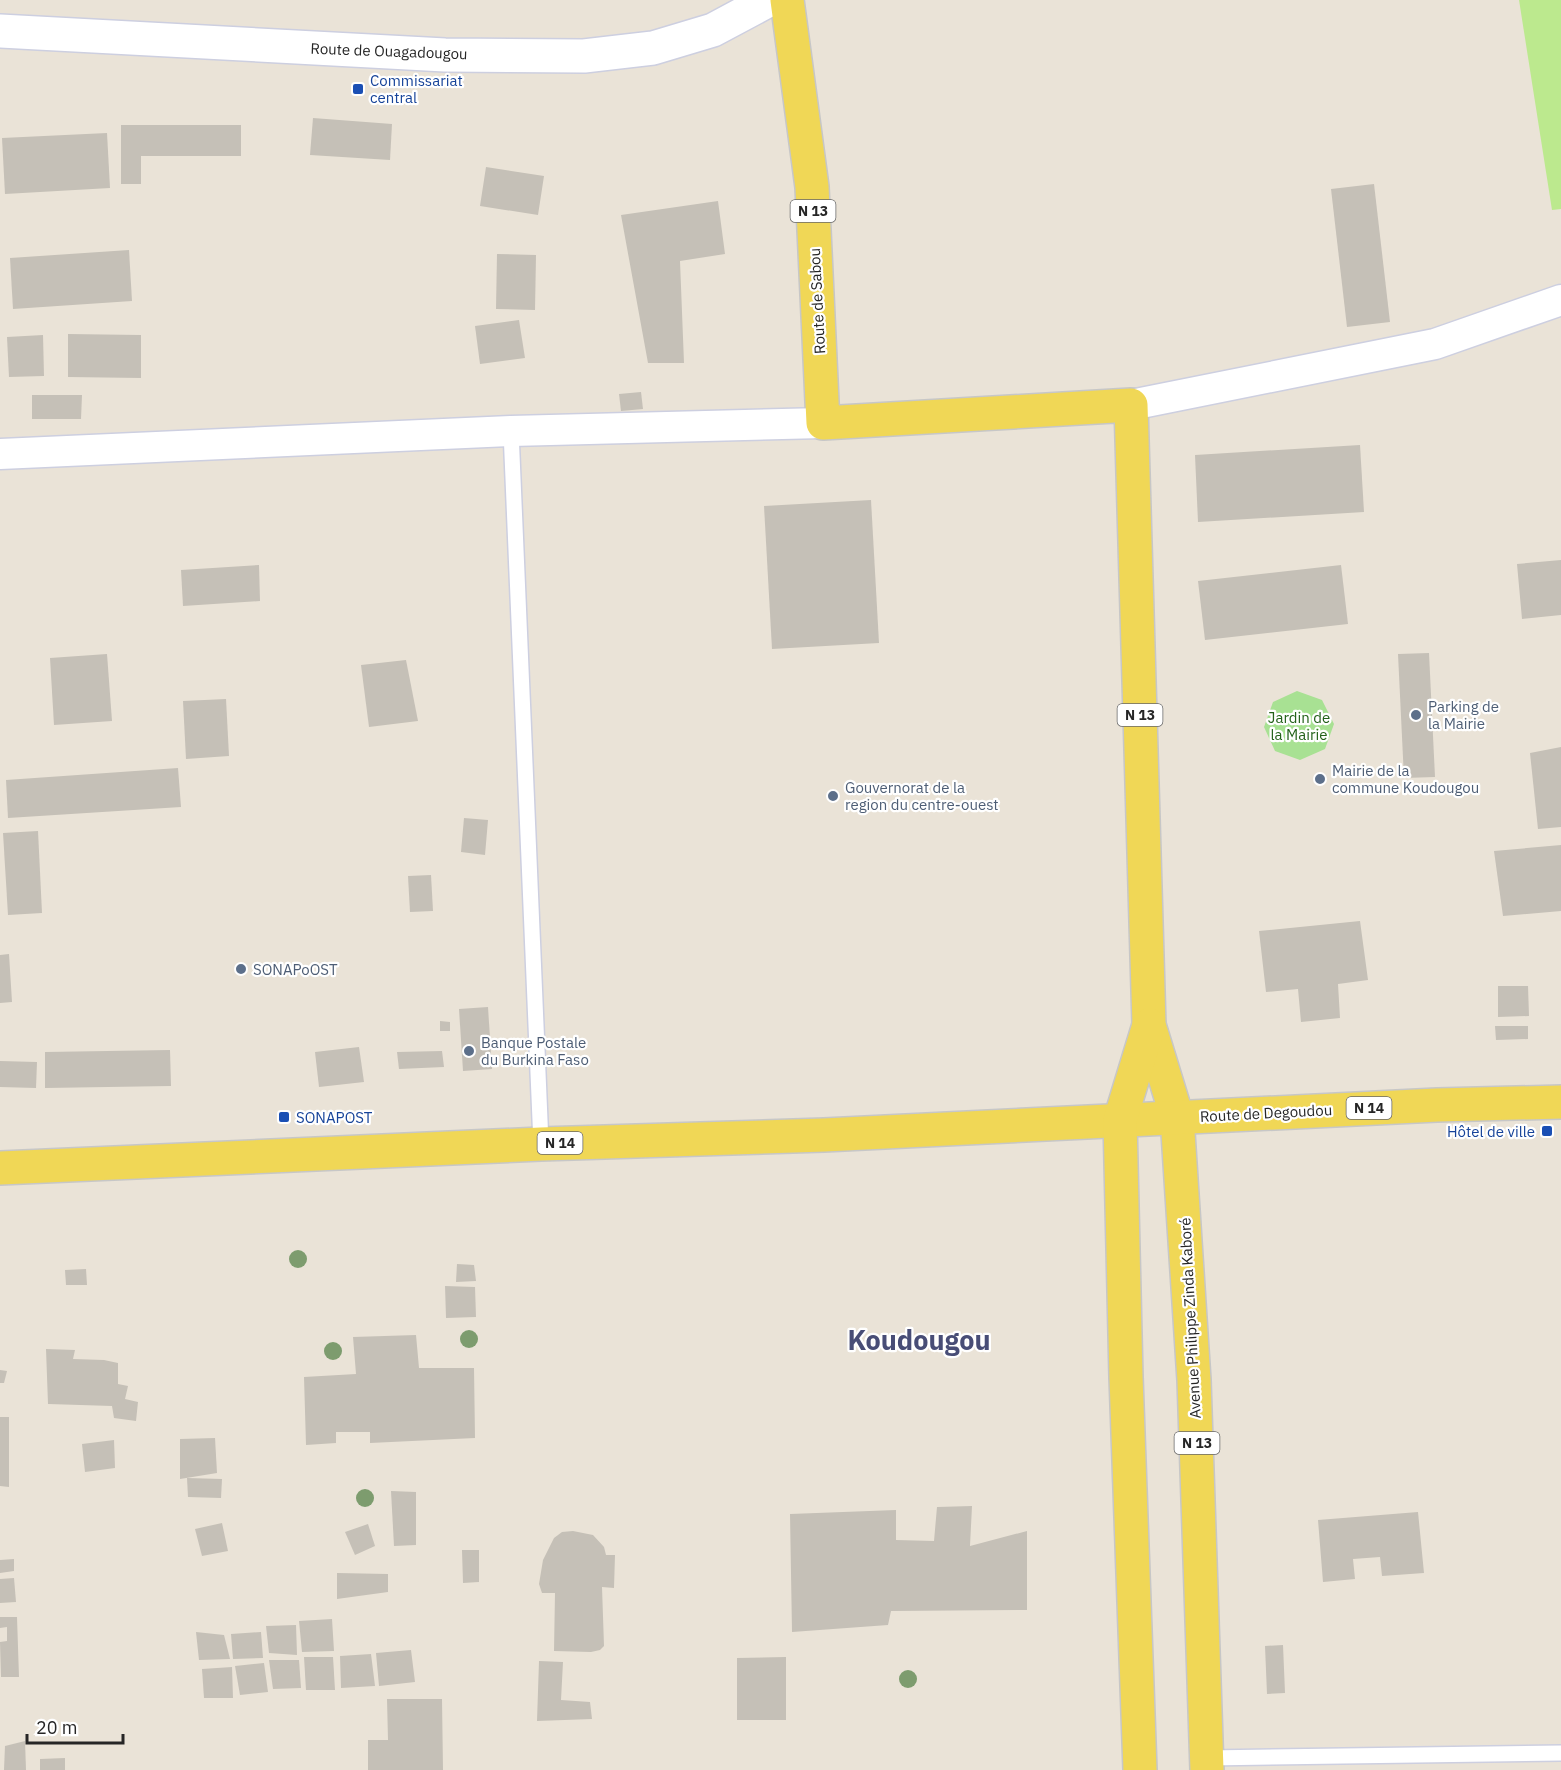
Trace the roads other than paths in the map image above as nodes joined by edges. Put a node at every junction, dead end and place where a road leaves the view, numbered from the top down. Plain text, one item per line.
1 (769, 0) edge
2 (787, 0) edge
3 (0, 32) edge
4 (1561, 300) edge
5 (1131, 405) junction
6 (823, 423) junction
7 (511, 431) junction
8 (0, 454) edge
9 (1149, 1025) junction
10 (1561, 1102) edge
11 (1150, 1119) junction
12 (541, 1144) junction
13 (0, 1168) edge
14 (1561, 1753) edge
15 (1207, 1764) edge
16 (1140, 1770) edge

1 - 3 main road, Route de Ouagadougou
2 - 6 main road, Route de Sabou / N 13
4 - 5 street
5 - 6 main road
5 - 9 main road, N 13
6 - 7 street
7 - 8 street
7 - 12 lane
9 - 11 main road, N 13
9 - 11 main road, N 13
10 - 11 main road, Route de Degoudou / N 14
11 - 12 main road, N 14
11 - 15 main road, Avenue Philippe Zinda Kaboré / N 13
11 - 16 main road, N 13
12 - 13 main road, N 14
14 - 15 lane

